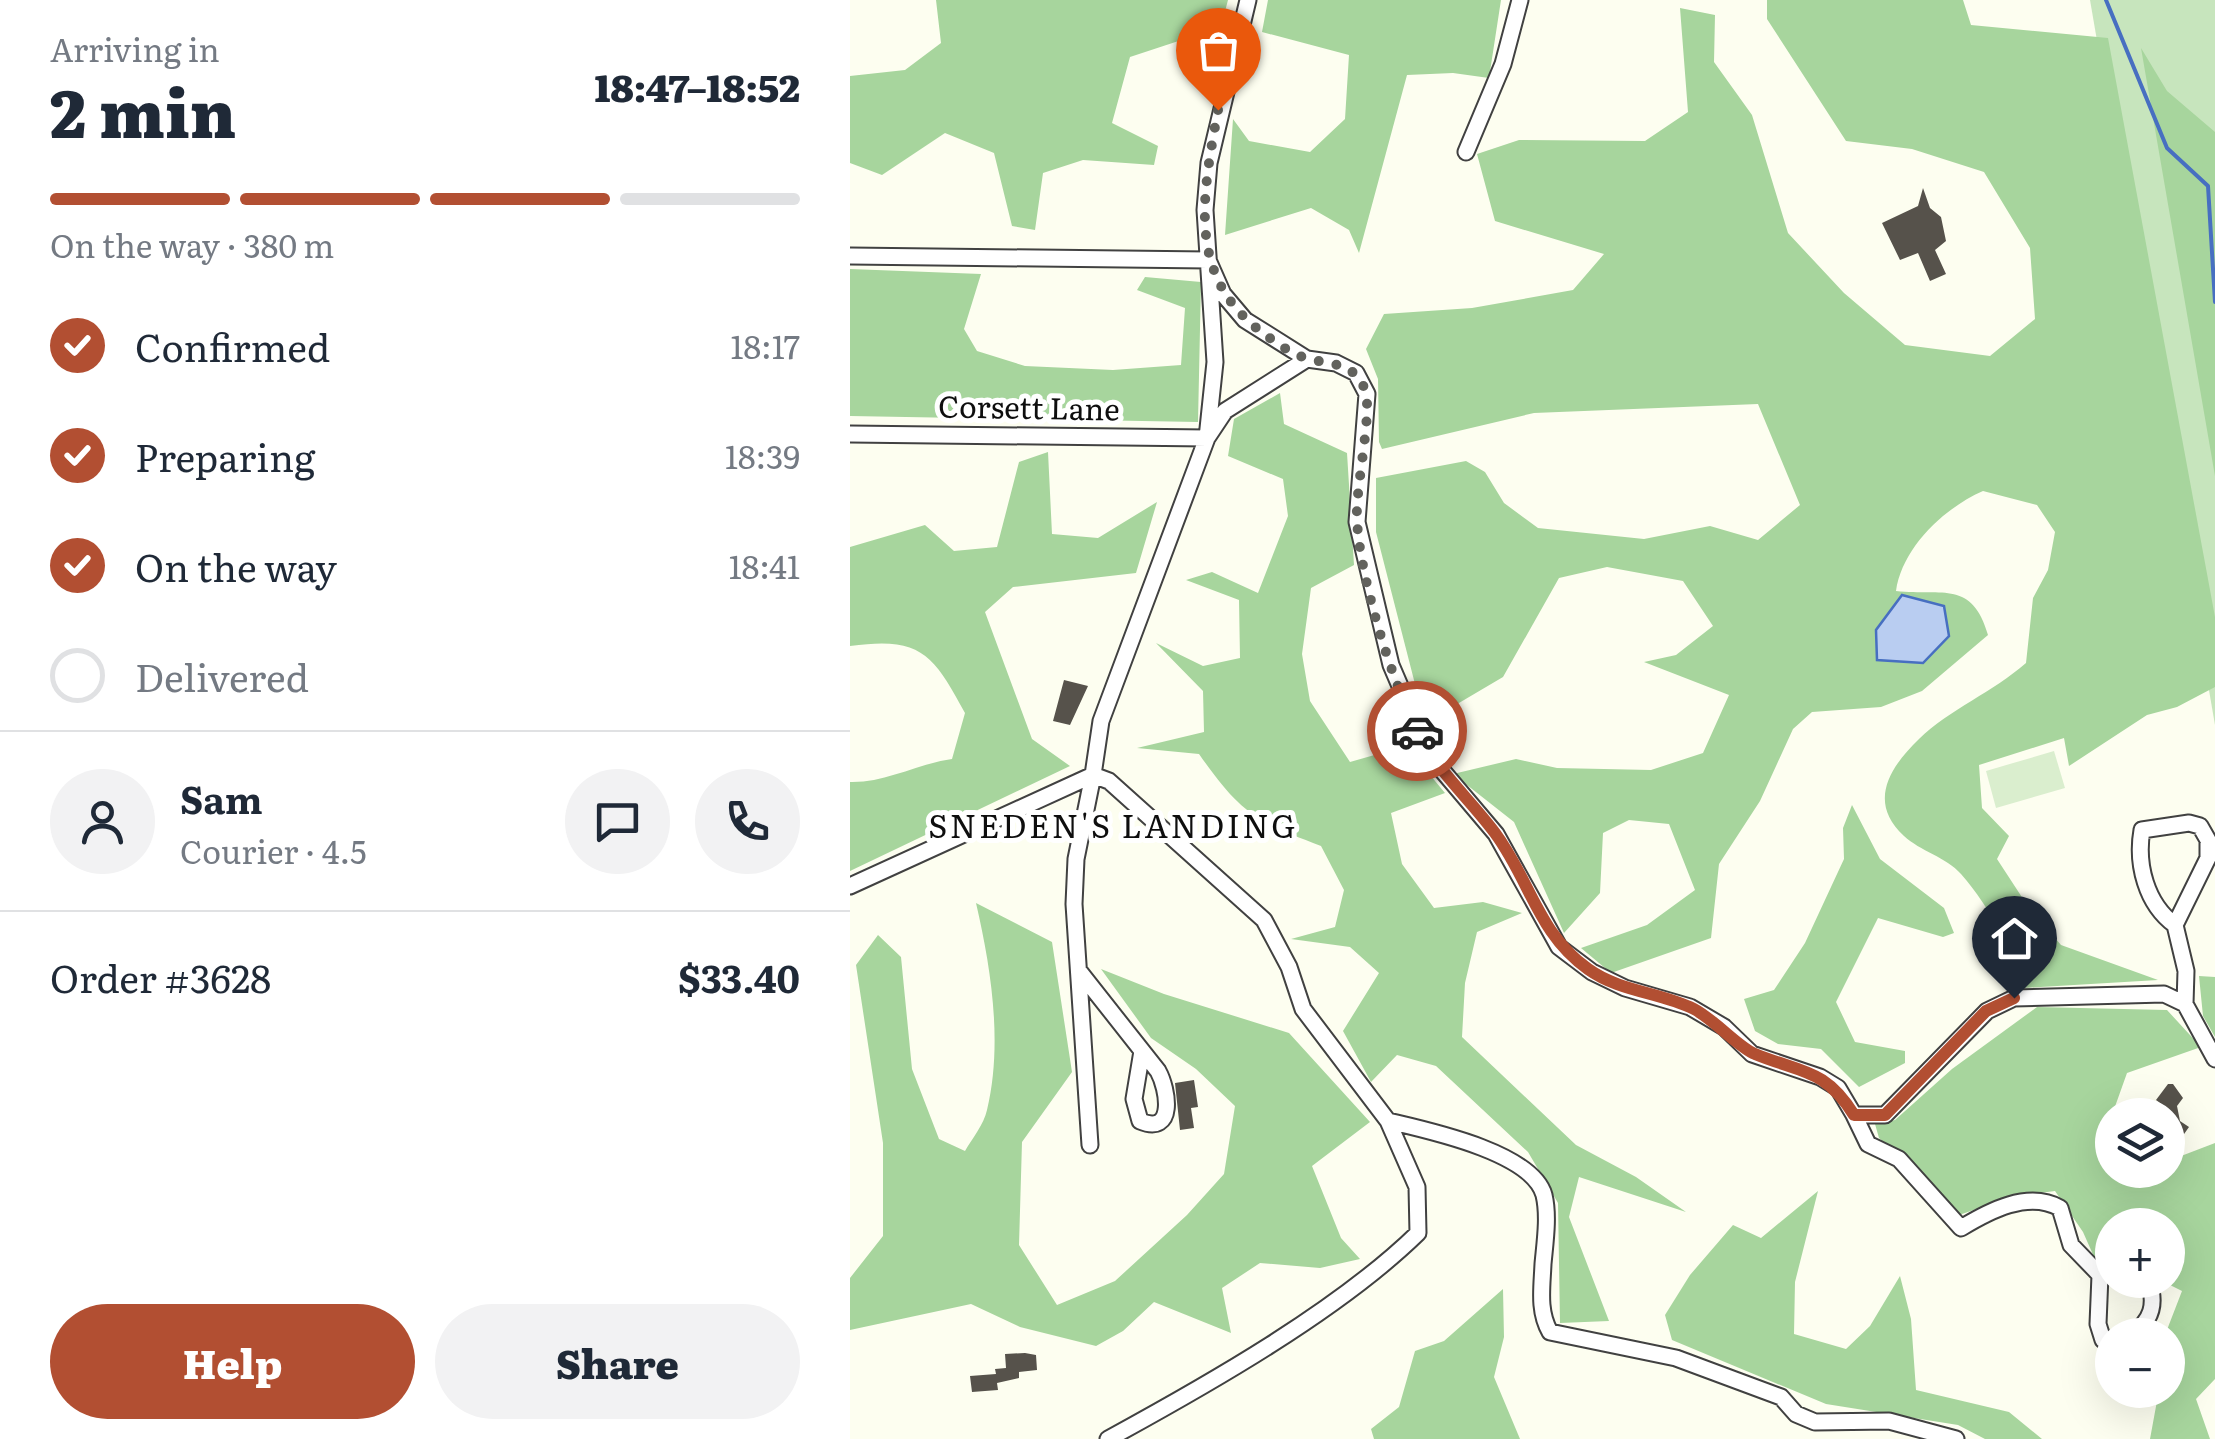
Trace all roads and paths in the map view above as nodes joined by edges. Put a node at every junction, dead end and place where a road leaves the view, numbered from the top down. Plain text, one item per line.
1 (1248, 0) edge
2 (1520, 0) edge
3 (1466, 152) dead end
4 (850, 256) edge
5 (1208, 260) junction
6 (1306, 359) junction
7 (850, 434) edge
8 (1208, 438) junction
9 (1093, 776) junction
10 (850, 886) edge
11 (2175, 925) junction
12 (1079, 971) junction
13 (2185, 1004) junction
14 (1142, 1051) dead end
15 (2215, 1060) edge
16 (1854, 1115) junction
17 (1388, 1121) junction
18 (1090, 1145) dead end
19 (2095, 1265) edge
20 (1108, 1439) edge
21 (1956, 1439) edge

1 - 5 street
2 - 3 street
4 - 5 street
5 - 6 street
5 - 8 street
6 - 8 street
6 - 16 street
7 - 8 street, Corsett Lane
8 - 9 street
9 - 10 street
9 - 12 street
9 - 17 street
11 - 11 street
11 - 13 street
12 - 14 street
12 - 18 street
13 - 15 street
13 - 16 street
16 - 19 street
17 - 20 street
17 - 21 street

